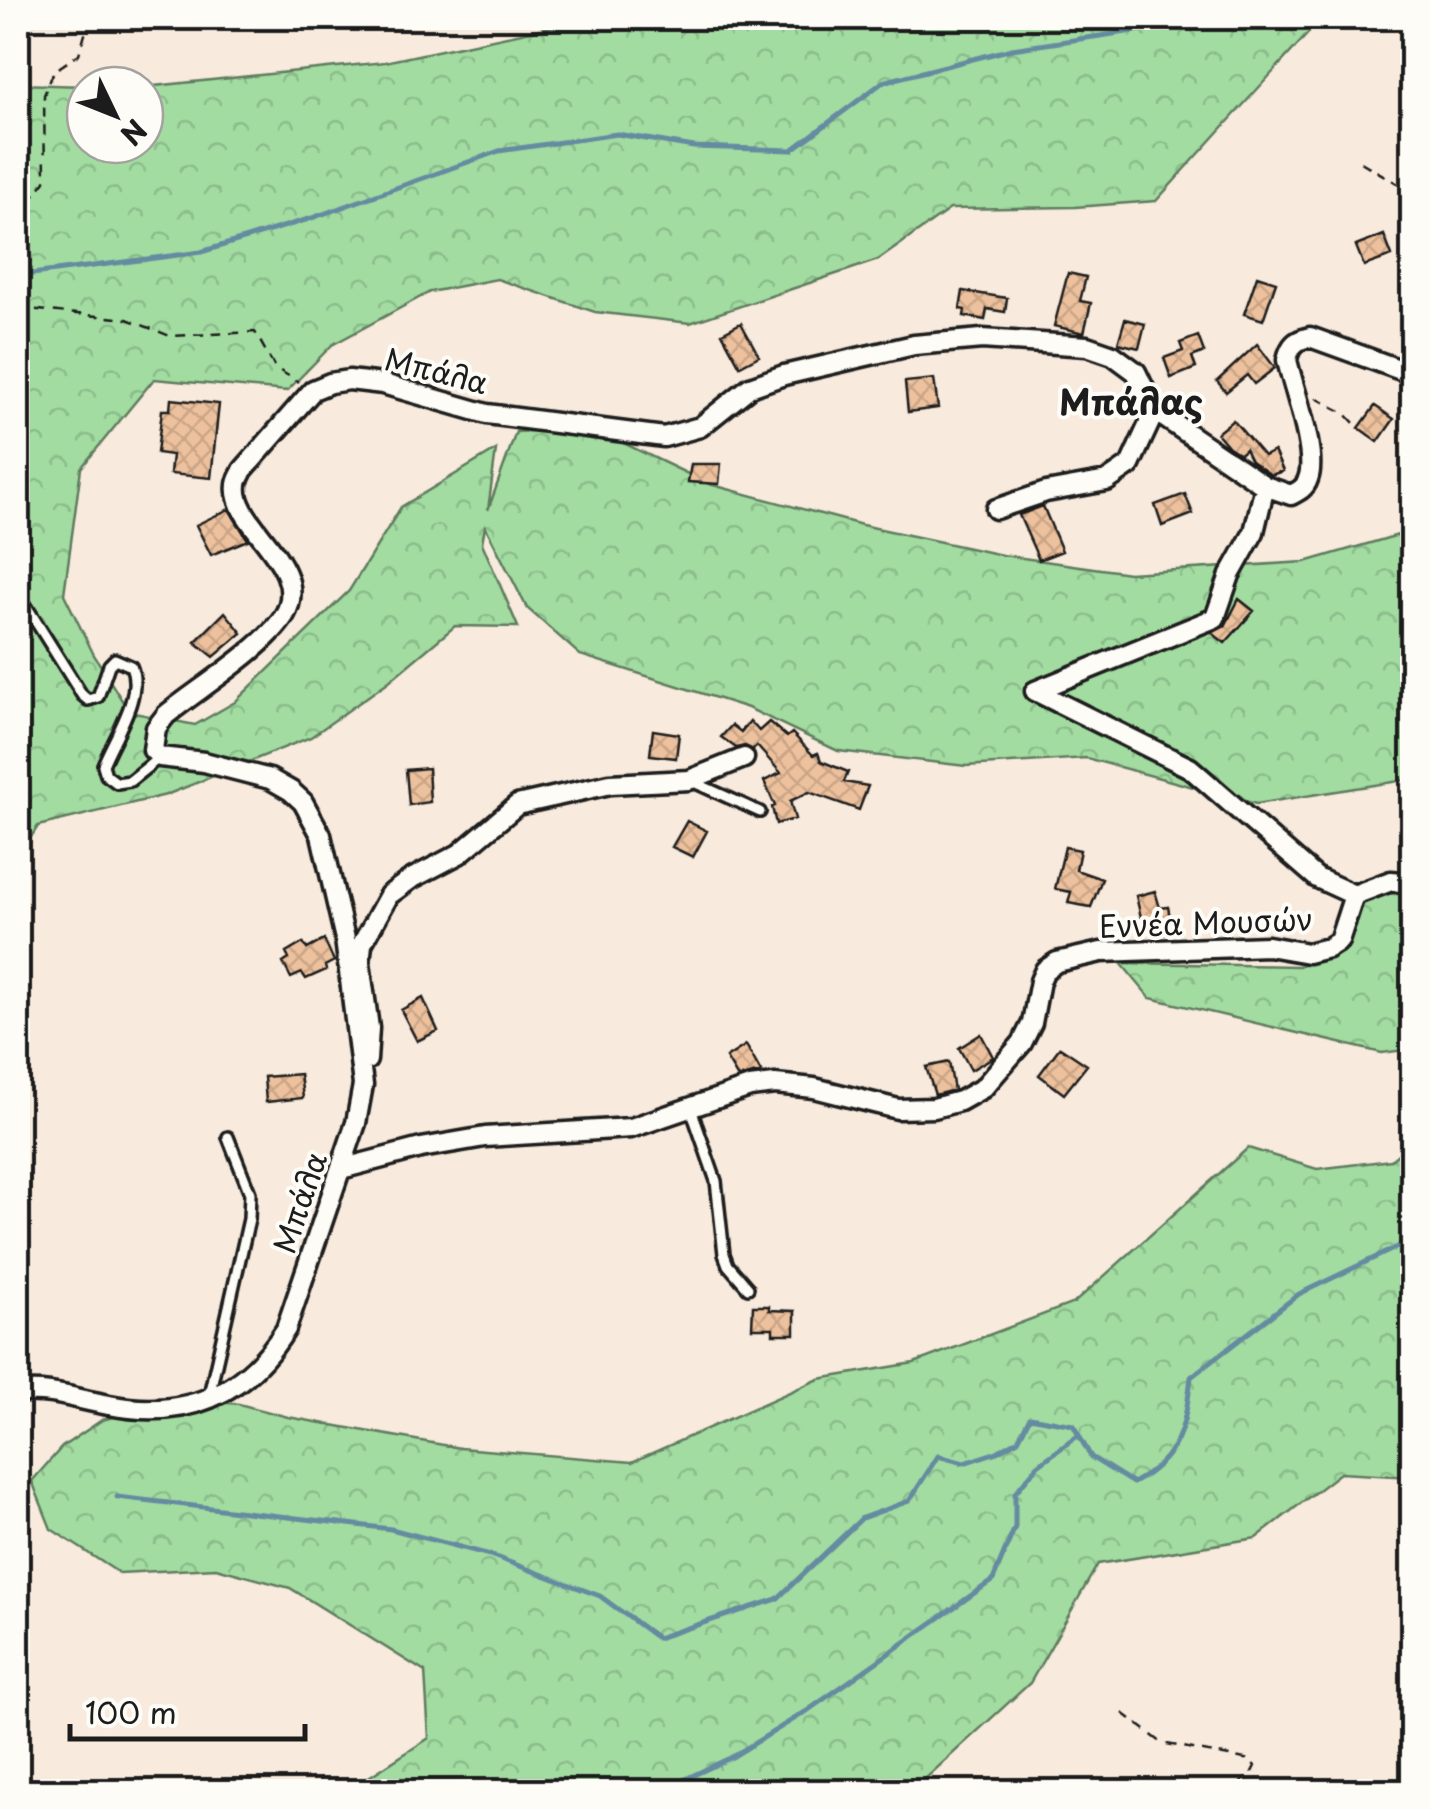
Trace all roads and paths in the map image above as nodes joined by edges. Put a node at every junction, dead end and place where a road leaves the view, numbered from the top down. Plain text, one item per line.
1 (90, 18) edge
2 (1360, 162) dead end
3 (1412, 192) edge
4 (18, 216) edge
5 (18, 308) edge
6 (1412, 374) edge
7 (313, 390) junction
8 (1295, 394) junction
9 (1155, 411) junction
10 (1354, 423) dead end
11 (1265, 486) junction
12 (996, 509) dead end
13 (18, 593) edge
14 (160, 757) junction
15 (744, 758) dead end
16 (690, 780) junction
17 (760, 812) dead end
18 (1412, 883) edge
19 (1354, 896) junction
20 (362, 1085) junction
21 (690, 1106) junction
22 (228, 1137) dead end
23 (341, 1170) junction
24 (748, 1288) dead end
25 (18, 1393) edge
26 (208, 1399) junction
27 (1124, 1712) dead end
28 (1230, 1792) edge

1 - 4 path
2 - 3 path
5 - 7 path
6 - 8 street
7 - 9 street, Μπάλα
7 - 14 street
8 - 10 path
8 - 11 street
9 - 11 street, Μπάλα
9 - 12 street
11 - 19 street, Εννέα Μουσών
13 - 14 lane
14 - 20 street, Μπάλα
15 - 16 street
16 - 17 lane
16 - 20 street
18 - 19 street, Εννέα Μουσών
19 - 21 street, Εννέα Μουσών
20 - 23 street, Μπάλα
21 - 23 street, Εννέα Μουσών
21 - 24 lane
22 - 26 lane
23 - 26 street, Μπάλα
25 - 26 street, Μπάλα
27 - 28 path

